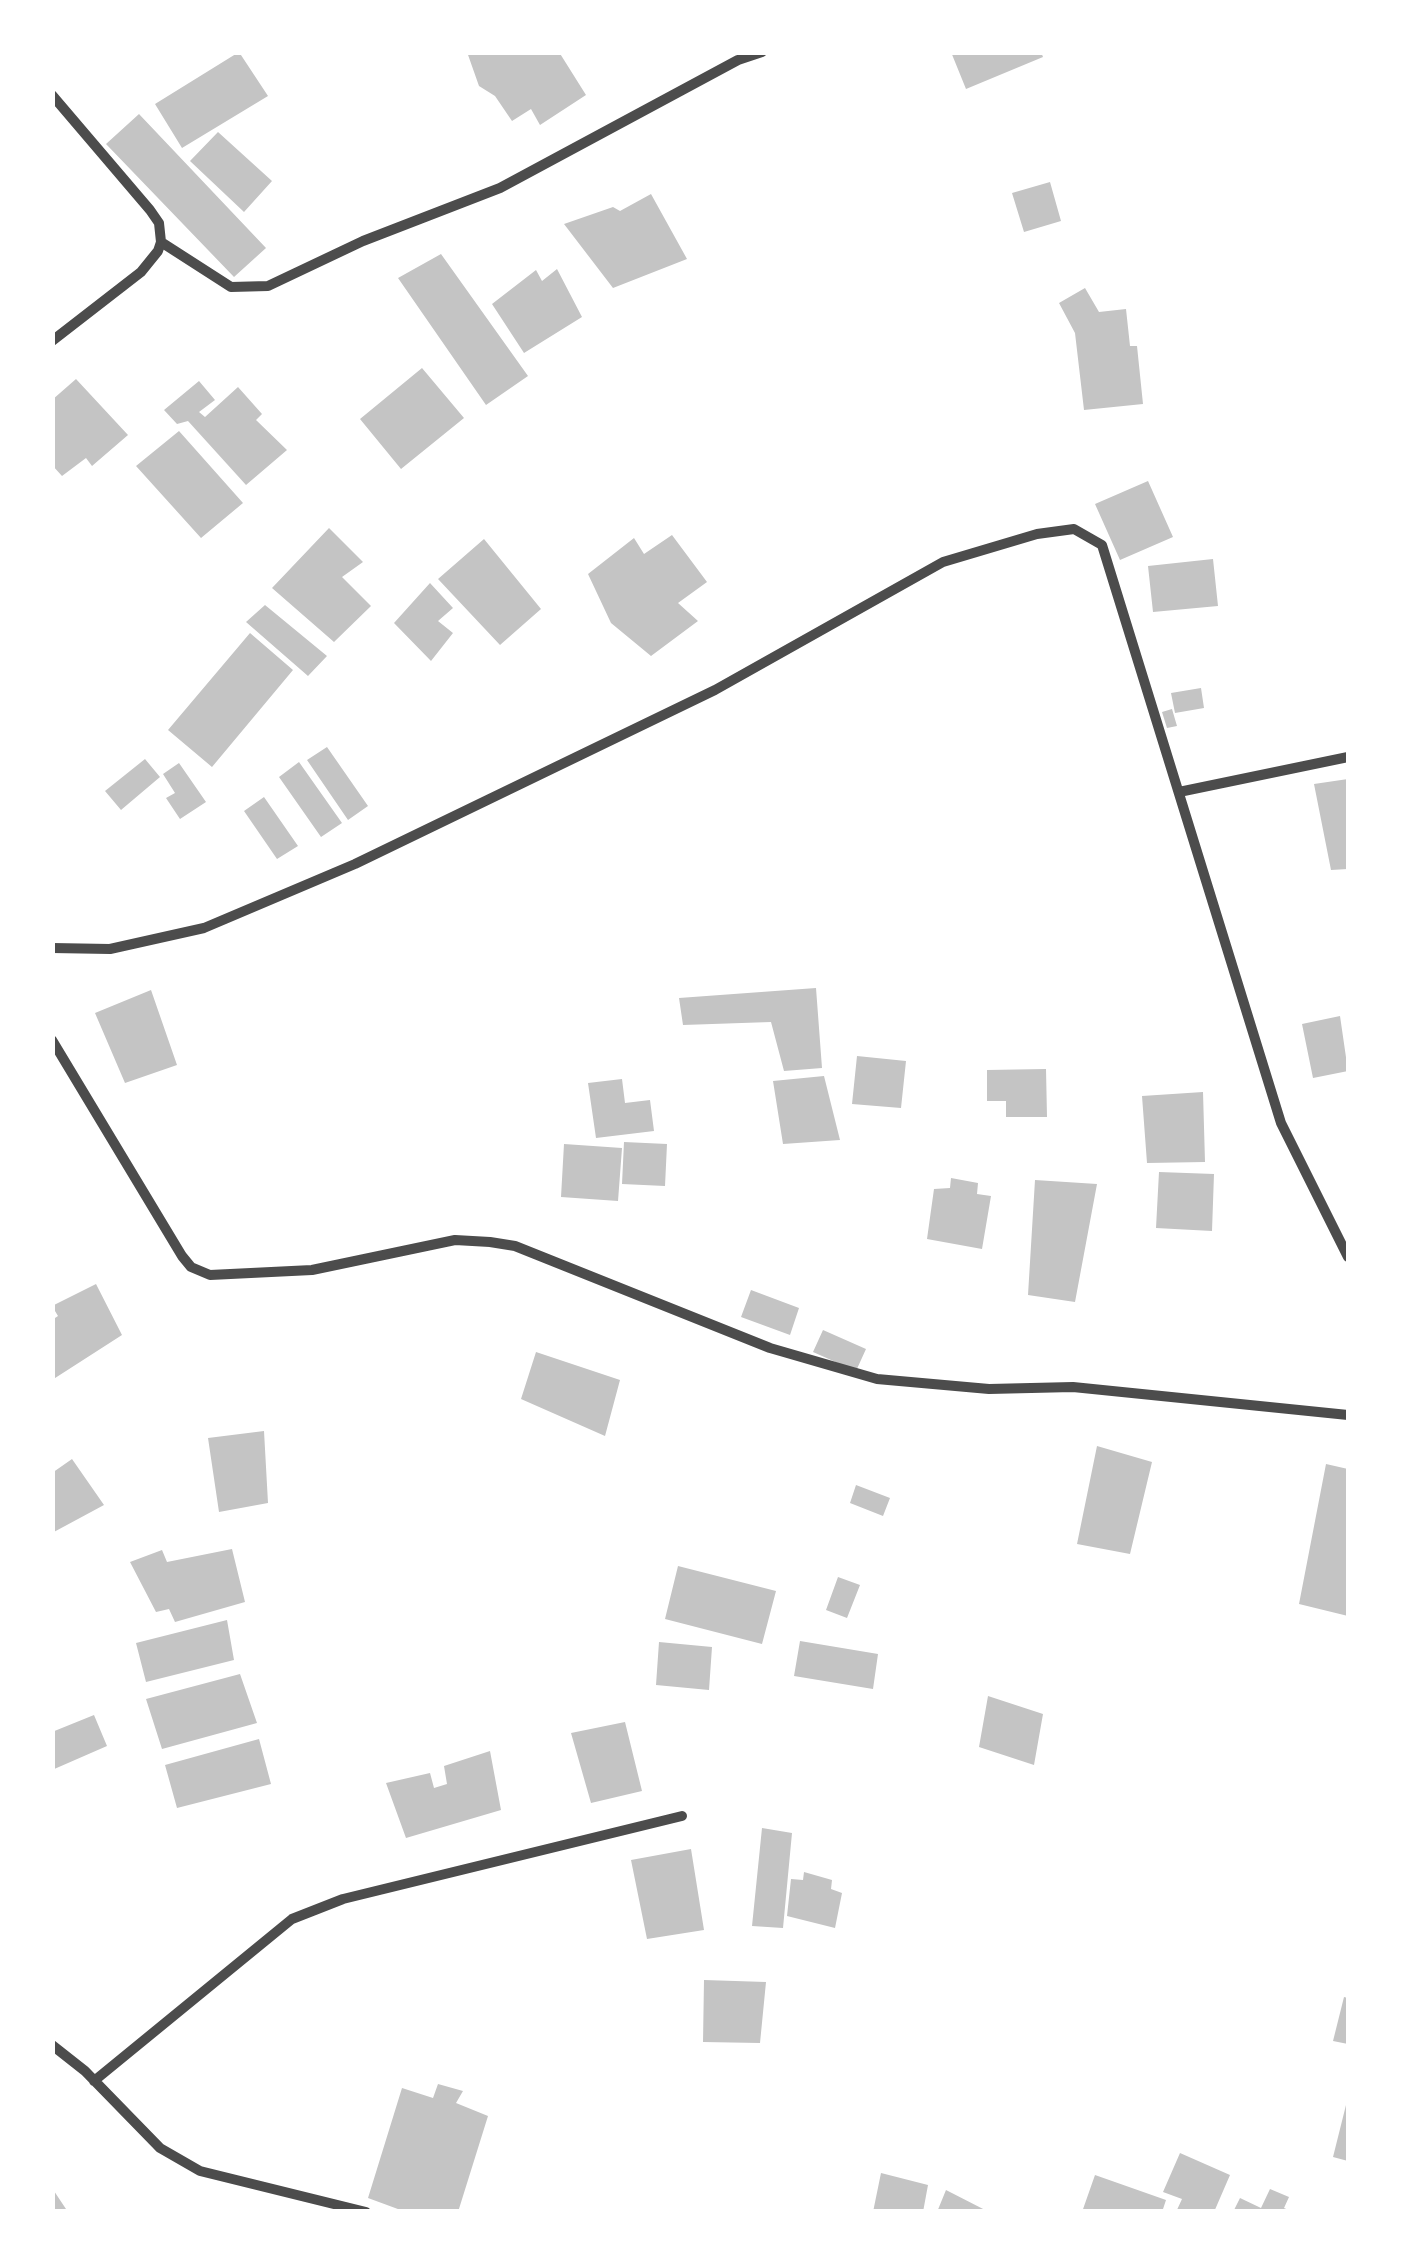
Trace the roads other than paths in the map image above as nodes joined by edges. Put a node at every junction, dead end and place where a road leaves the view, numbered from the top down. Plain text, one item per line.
1 (762, 52) edge
2 (52, 95) edge
3 (161, 242) junction
4 (52, 341) edge
5 (1348, 757) edge
6 (1179, 792) junction
7 (52, 948) edge
8 (52, 1040) edge
9 (1348, 1257) edge
10 (1348, 1416) edge
11 (682, 1816) dead end
12 (52, 2045) edge
13 (94, 2081) junction
14 (366, 2212) edge

1 - 3 street
2 - 3 street
3 - 4 street
5 - 6 street
6 - 7 street
6 - 9 street
8 - 10 street
11 - 13 street
12 - 13 street
13 - 14 street

